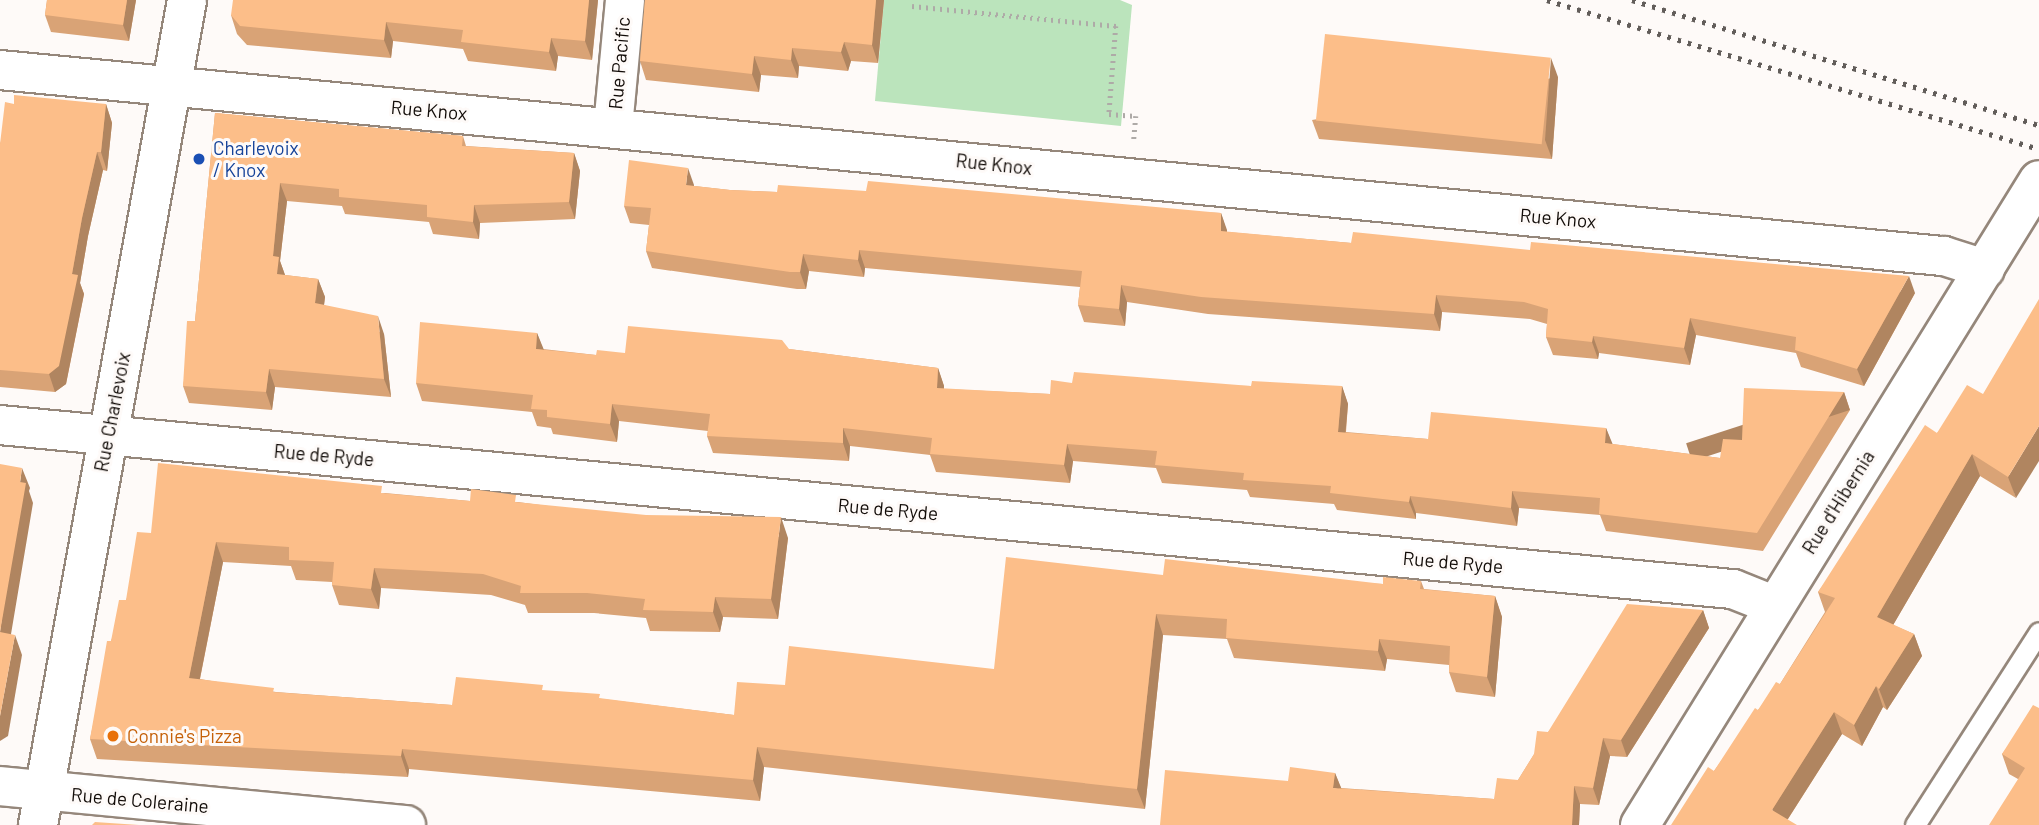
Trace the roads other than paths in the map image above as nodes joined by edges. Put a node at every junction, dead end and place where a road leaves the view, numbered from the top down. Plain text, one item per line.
1 (187, 0) edge
2 (625, 0) edge
3 (0, 70) edge
4 (171, 86) junction
5 (612, 127) junction
6 (2033, 203) edge
7 (1985, 269) junction
8 (0, 425) edge
9 (108, 434) junction
10 (1773, 605) junction
11 (2039, 632) edge
12 (0, 786) edge
13 (41, 808) edge
14 (406, 825) edge
15 (1640, 825) edge
16 (1915, 825) edge

1 - 4 street, Rue Charlevoix
2 - 5 street, Rue Pacific
3 - 4 street, Rue Knox
4 - 5 street, Rue Knox
4 - 9 street, Rue Charlevoix
5 - 7 street, Rue Knox
6 - 7 street, Rue d'Hibernia
7 - 10 street, Rue d'Hibernia
8 - 9 street, Rue de Ryde
9 - 10 street, Rue de Ryde
9 - 13 street, Rue Charlevoix
10 - 15 street, Rue d'Hibernia
11 - 16 lane
12 - 13 street, Rue de Coleraine
13 - 14 street, Rue de Coleraine

